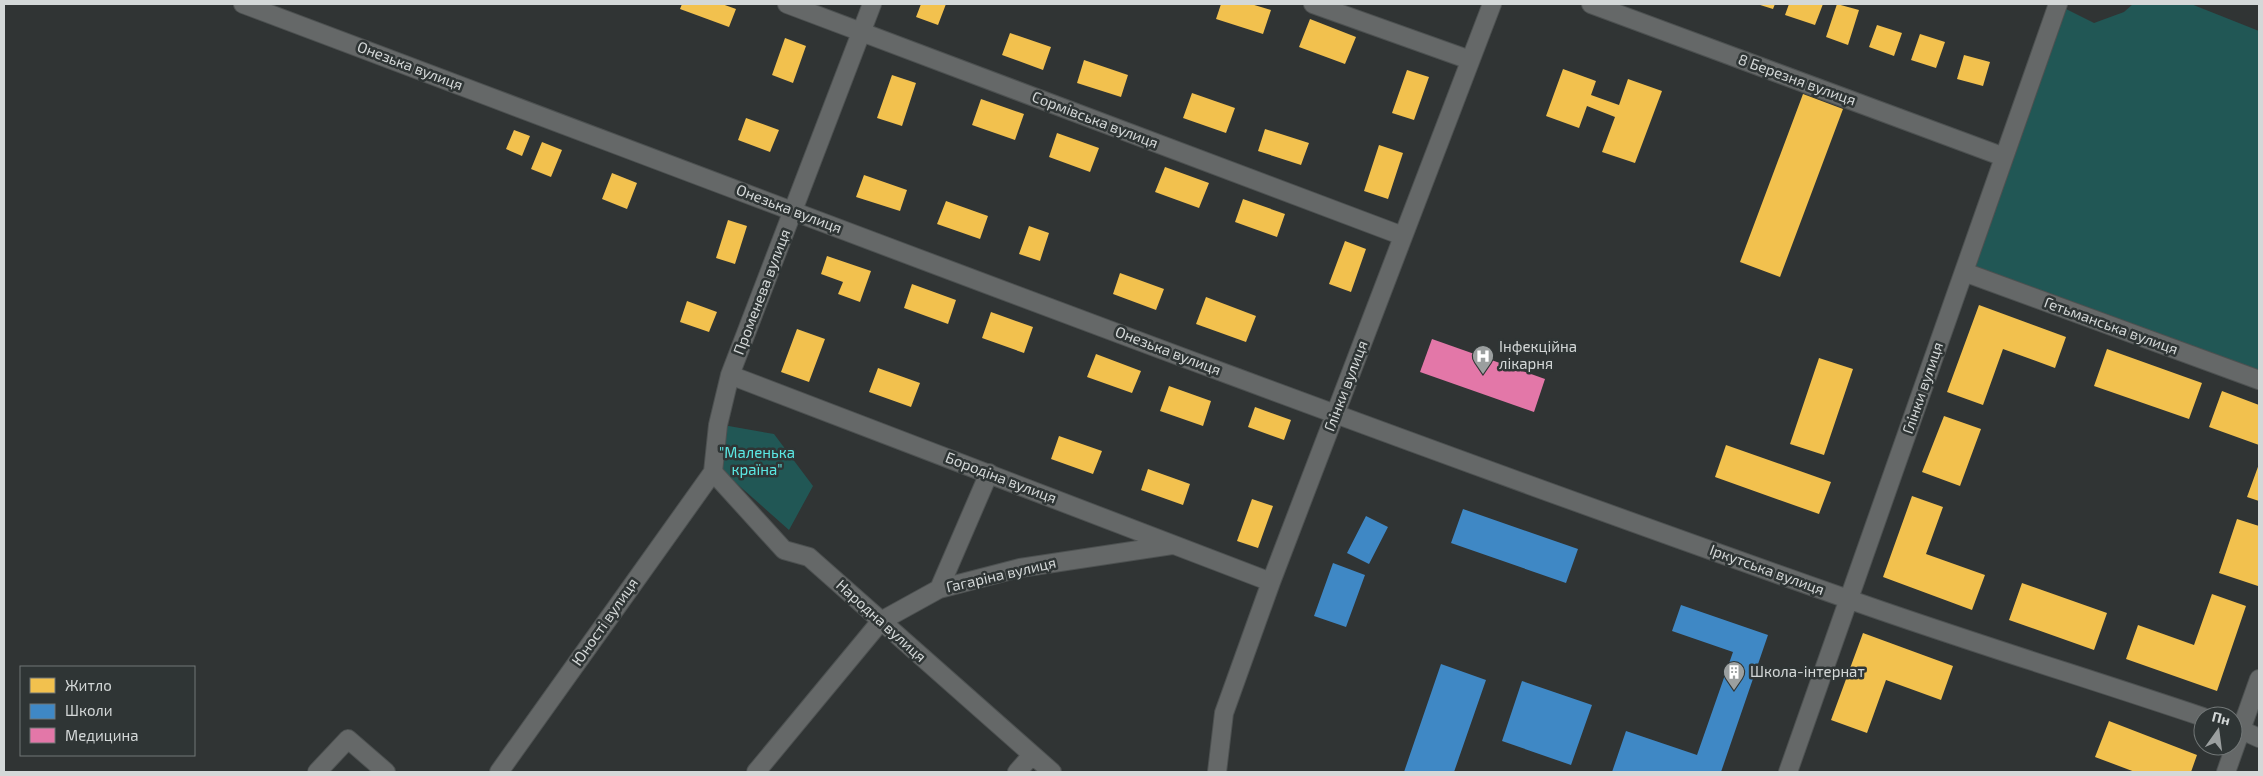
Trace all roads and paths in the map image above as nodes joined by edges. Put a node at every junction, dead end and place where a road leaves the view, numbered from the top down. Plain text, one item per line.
1 (243, 4) edge
2 (786, 4) edge
3 (872, 4) edge
4 (1313, 4) edge
5 (1492, 4) edge
6 (1591, 4) edge
7 (2058, 4) edge
8 (861, 32) junction
9 (1470, 60) junction
10 (2004, 157) junction
11 (793, 210) junction
12 (1403, 236) junction
13 (1964, 272) junction
14 (730, 375) junction
15 (2259, 380) edge
16 (1336, 413) junction
17 (713, 472) junction
18 (989, 474) junction
19 (1174, 545) junction
20 (1271, 582) junction
21 (939, 589) junction
22 (1849, 600) junction
23 (881, 621) junction
24 (2259, 679) edge
25 (2193, 713) edge
26 (2243, 715) edge
27 (2243, 731) edge
28 (2259, 738) edge
29 (1032, 755) junction
30 (2230, 756) edge
31 (317, 772) edge
32 (386, 772) edge
33 (498, 772) edge
34 (756, 772) edge
35 (1017, 772) edge
36 (1052, 772) edge
37 (1217, 772) edge
38 (1788, 772) edge
39 (2226, 772) edge

1 - 11 street, Онезька вулиця
2 - 8 street, Сормівська вулиця
3 - 8 street, Променева вулиця
4 - 9 street
5 - 9 street, Глінки вулиця
6 - 10 street, 8 Березня вулиця
7 - 10 street, Глінки вулиця
8 - 11 street, Променева вулиця
8 - 12 street, Сормівська вулиця
9 - 12 street, Глінки вулиця
10 - 13 street, Глінки вулиця
11 - 14 street, Променева вулиця
11 - 16 street, Онезька вулиця
12 - 16 street, Глінки вулиця
13 - 15 street, Гетьманська вулиця
13 - 22 street, Глінки вулиця
14 - 17 street, Променева вулиця
14 - 18 street, Бородіна вулиця
16 - 20 street, Глінки вулиця
16 - 22 street, Іркутська вулиця
17 - 23 street, Народна вулиця
17 - 33 street, Юності вулиця
18 - 19 street, Бородіна вулиця
18 - 21 street
19 - 20 street, Бородіна вулиця
19 - 21 street, Гагаріна вулиця
20 - 37 street, Глінки вулиця
21 - 23 street, Гагаріна вулиця
22 - 25 street, Іркутська вулиця
22 - 38 street, Глінки вулиця
23 - 29 street, Народна вулиця
23 - 34 street, Гагаріна вулиця
24 - 26 street
27 - 28 street
29 - 35 street
29 - 36 street, Народна вулиця
30 - 39 street
31 - 32 street

